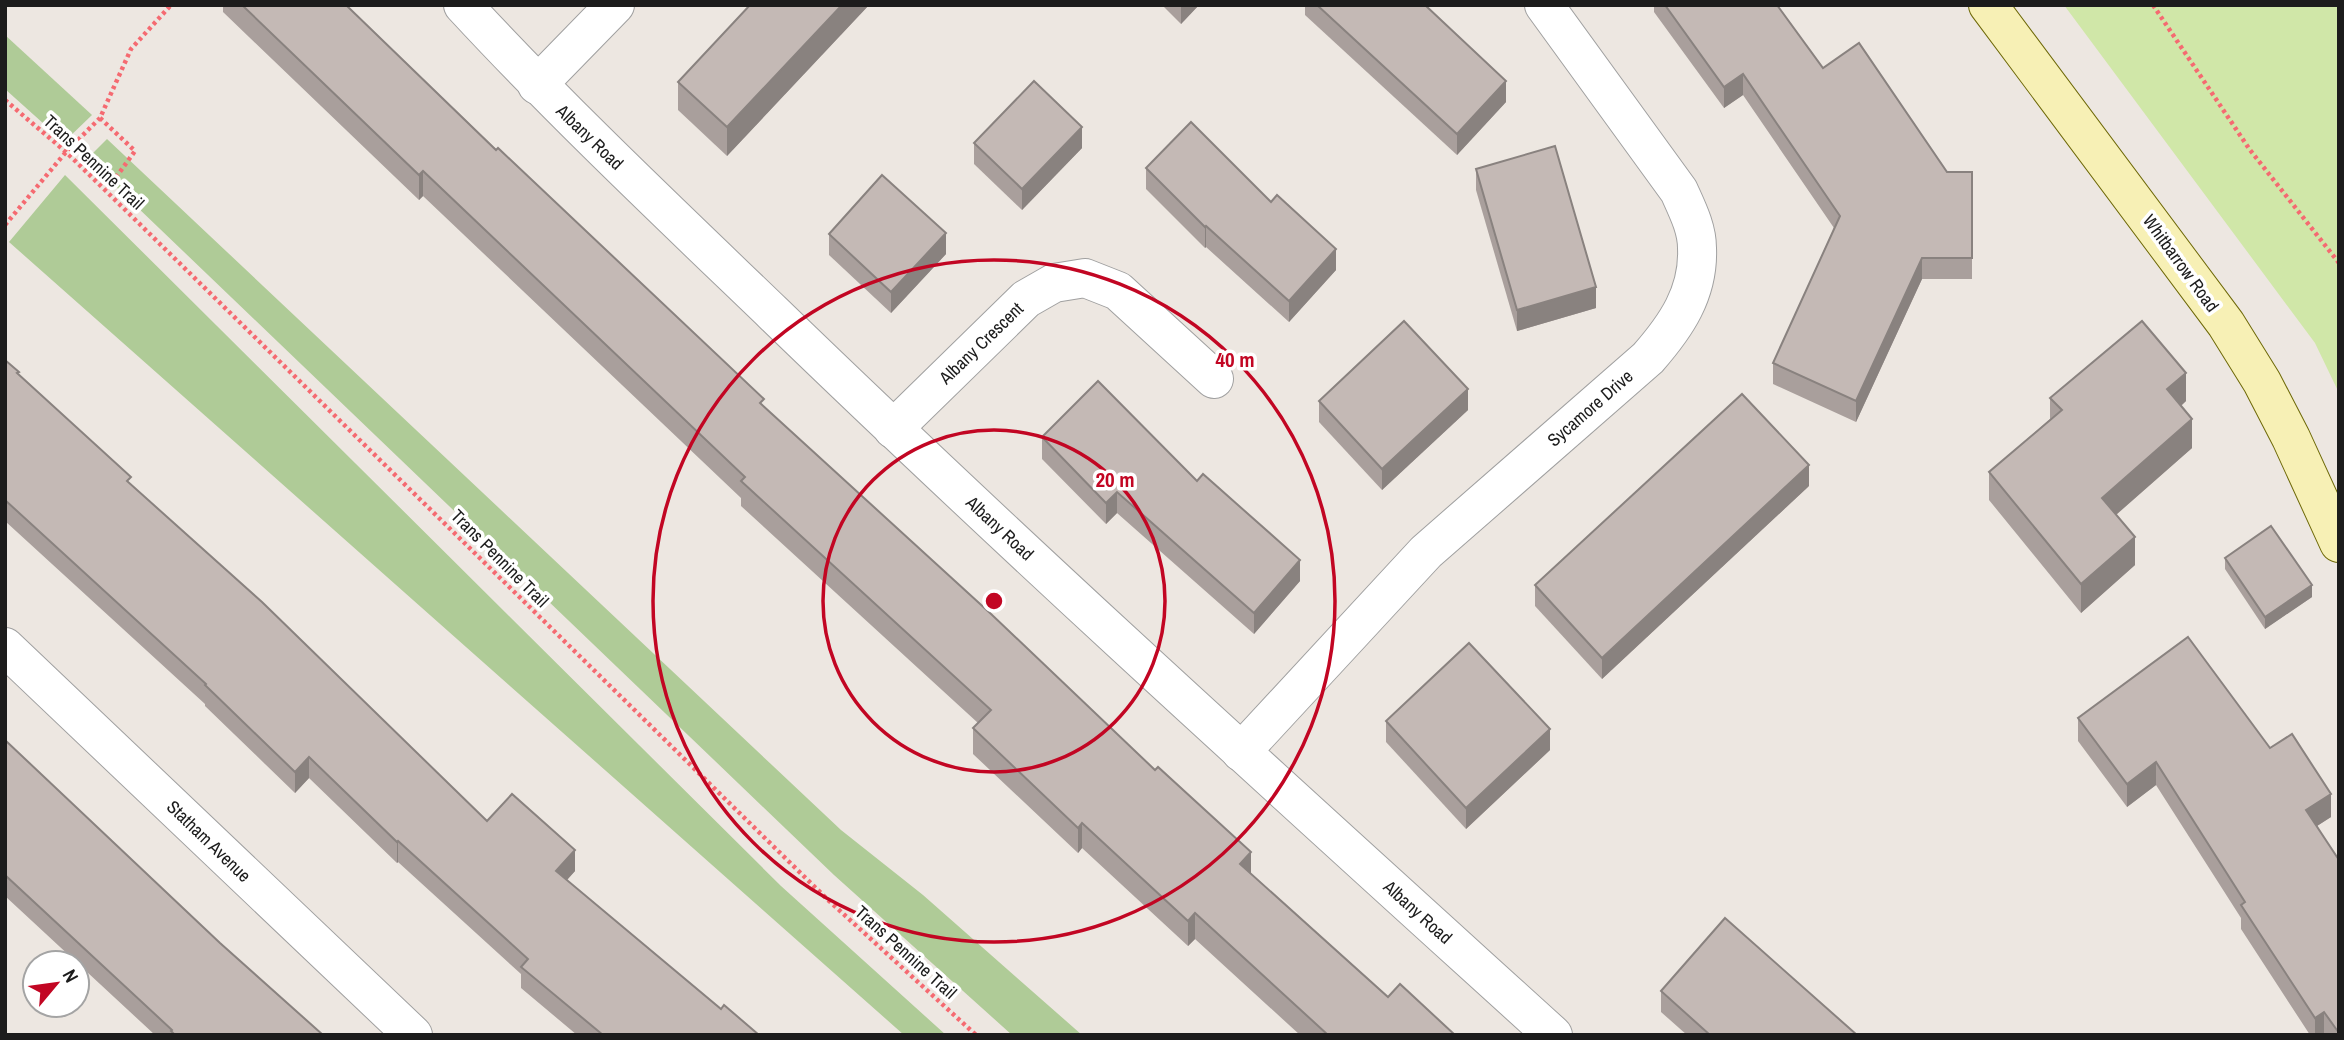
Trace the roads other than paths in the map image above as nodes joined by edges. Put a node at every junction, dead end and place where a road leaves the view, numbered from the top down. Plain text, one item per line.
1 (463, 5) edge
2 (615, 5) edge
3 (1545, 5) edge
4 (1988, 5) edge
5 (537, 85) junction
6 (1214, 379) dead end
7 (893, 429) junction
8 (2339, 543) edge
9 (5, 647) edge
10 (1241, 752) junction
11 (413, 1035) edge
12 (1553, 1035) edge

1 - 5 street, Albany Road
2 - 5 street
3 - 10 street, Sycamore Drive
4 - 8 street, Whitbarrow Road
5 - 7 street, Albany Road
6 - 7 street, Albany Crescent
7 - 10 street, Albany Road
9 - 11 street, Statham Avenue
10 - 12 street, Albany Road

